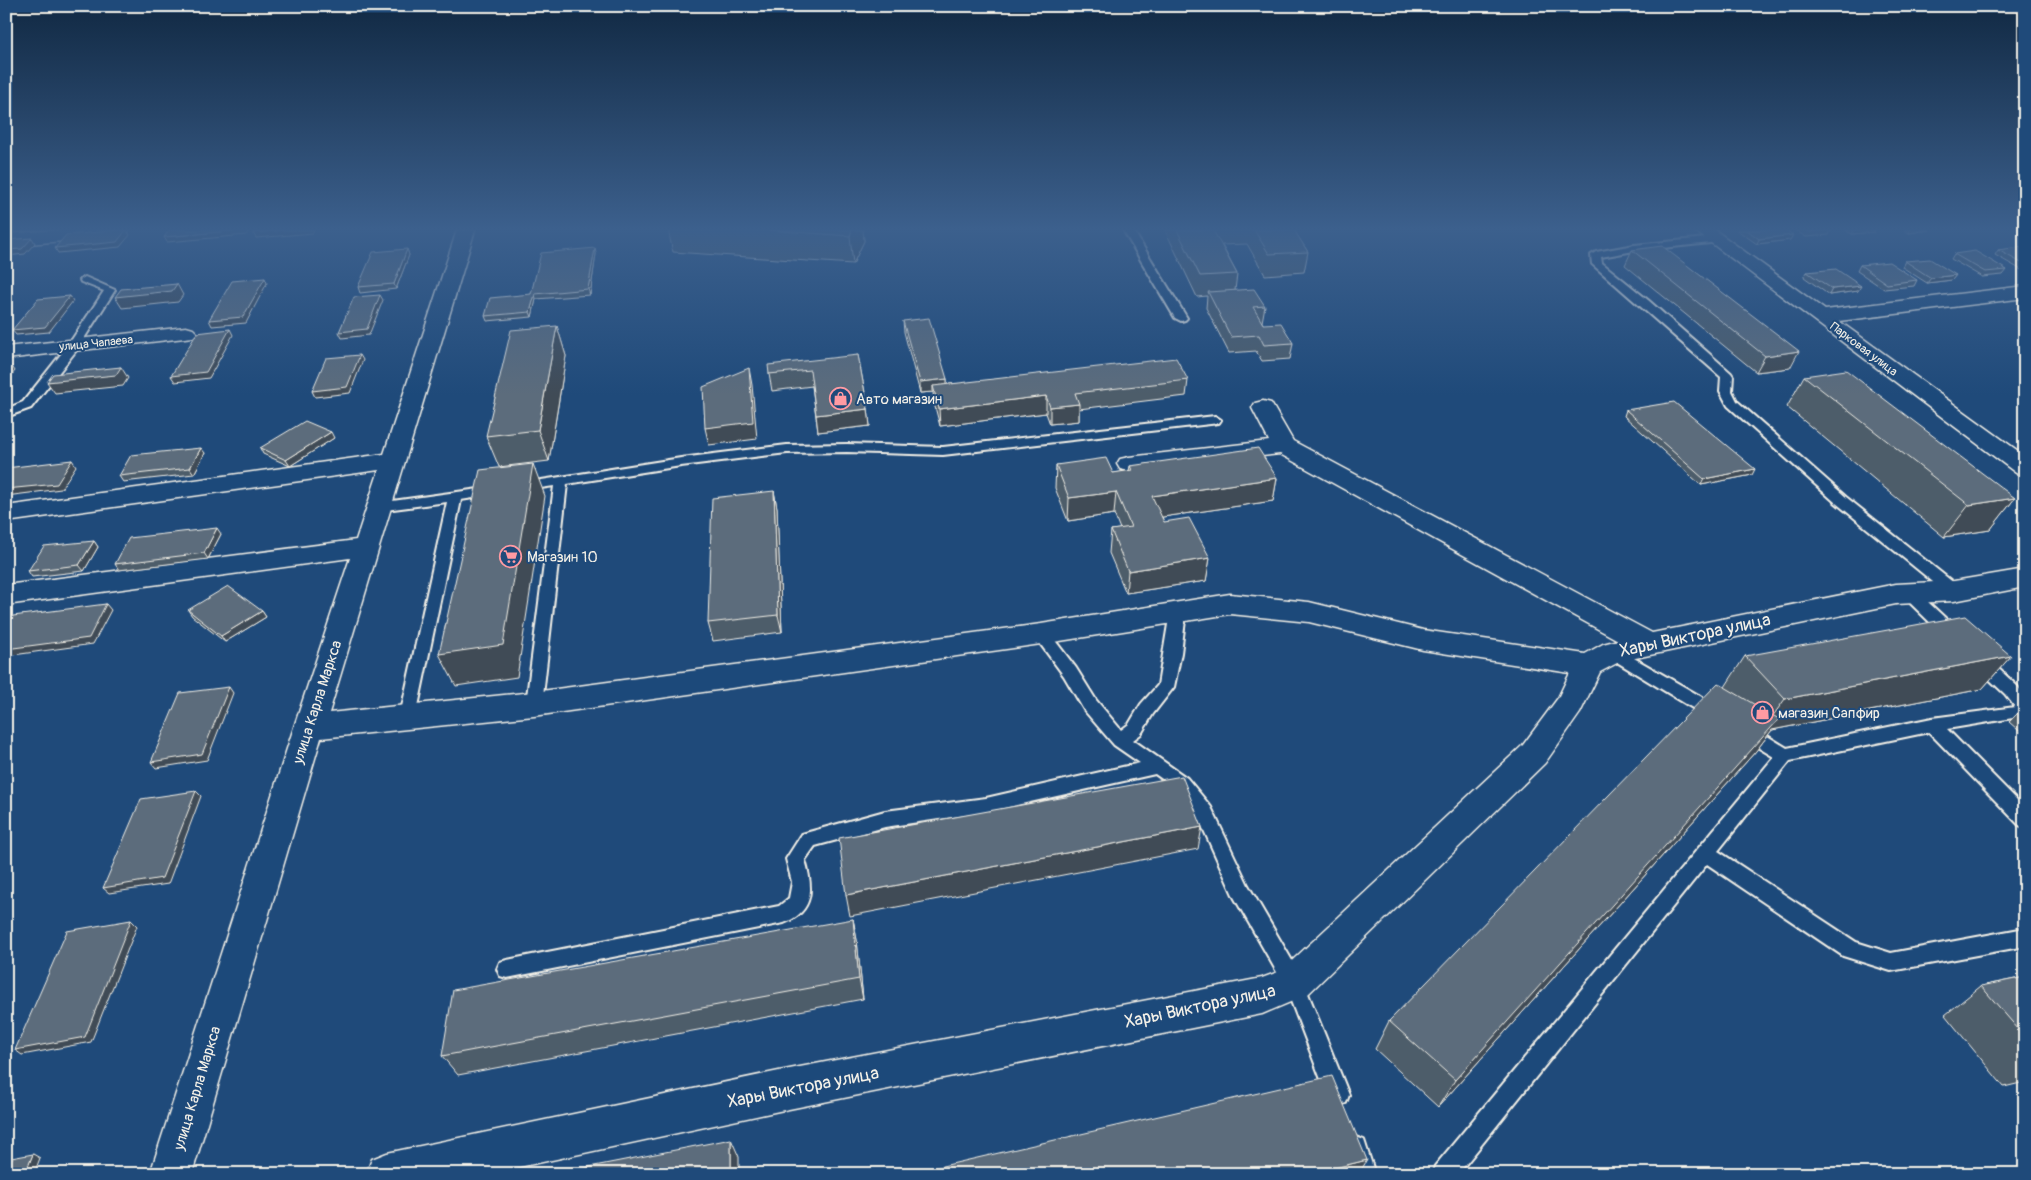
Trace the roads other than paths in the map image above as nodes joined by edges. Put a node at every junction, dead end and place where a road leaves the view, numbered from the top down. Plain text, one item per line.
1 (98, 285) edge
2 (449, 285) edge
3 (1161, 285) edge
4 (1623, 285) edge
5 (1777, 285) edge
6 (2025, 292) edge
7 (1820, 317) junction
8 (1181, 318) dead end
9 (186, 334) dead end
10 (74, 346) junction
11 (6, 354) edge
12 (1263, 408) dead end
13 (6, 413) edge
14 (1215, 420) dead end
15 (1284, 446) junction
16 (394, 460) junction
17 (1128, 464) dead end
18 (2025, 468) edge
19 (561, 481) junction
20 (455, 496) junction
21 (378, 507) junction
22 (6, 514) edge
23 (367, 547) junction
24 (2025, 578) edge
25 (1954, 591) junction
26 (1908, 592) junction
27 (6, 595) edge
28 (1178, 612) junction
29 (1041, 634) junction
30 (1648, 644) junction
31 (1601, 659) junction
32 (534, 704) junction
33 (2025, 709) edge
34 (408, 716) junction
35 (309, 726) junction
36 (1932, 726) junction
37 (1120, 740) junction
38 (1785, 755) junction
39 (1156, 767) junction
40 (2025, 820) edge
41 (1705, 853) junction
42 (2025, 938) edge
43 (507, 969) dead end
44 (1294, 984) junction
45 (171, 1174) edge
46 (387, 1174) edge
47 (1364, 1174) edge
48 (1443, 1174) edge

1 - 10 lane
2 - 16 street, улица Карла Маркса
3 - 8 lane
4 - 25 lane
5 - 7 street, Парковая улица
6 - 7 street
7 - 18 street, Парковая улица
9 - 10 street, улица Чапаева
10 - 11 street, улица Чапаева
10 - 13 lane
12 - 15 street
14 - 19 lane
15 - 17 street
15 - 30 street
16 - 21 street, улица Карла Маркса
16 - 22 street
19 - 20 lane
19 - 32 lane
20 - 21 lane
20 - 34 lane
21 - 23 street, улица Карла Маркса
23 - 27 street
23 - 35 street, улица Карла Маркса
24 - 25 street, Хары Виктора улица
25 - 26 street, Хары Виктора улица
26 - 30 street, Хары Виктора улица
26 - 33 lane
28 - 29 street
28 - 31 street
28 - 37 lane
29 - 32 street
29 - 37 lane
30 - 31 street, Хары Виктора улица
31 - 38 lane
31 - 44 street, Хары Виктора улица
32 - 34 street
33 - 36 lane
34 - 35 street
35 - 45 street, улица Карла Маркса
36 - 38 lane
36 - 40 lane
37 - 39 lane
38 - 41 lane
39 - 43 lane
39 - 44 lane
41 - 42 lane
41 - 48 lane
44 - 46 street, Хары Виктора улица
44 - 47 lane

